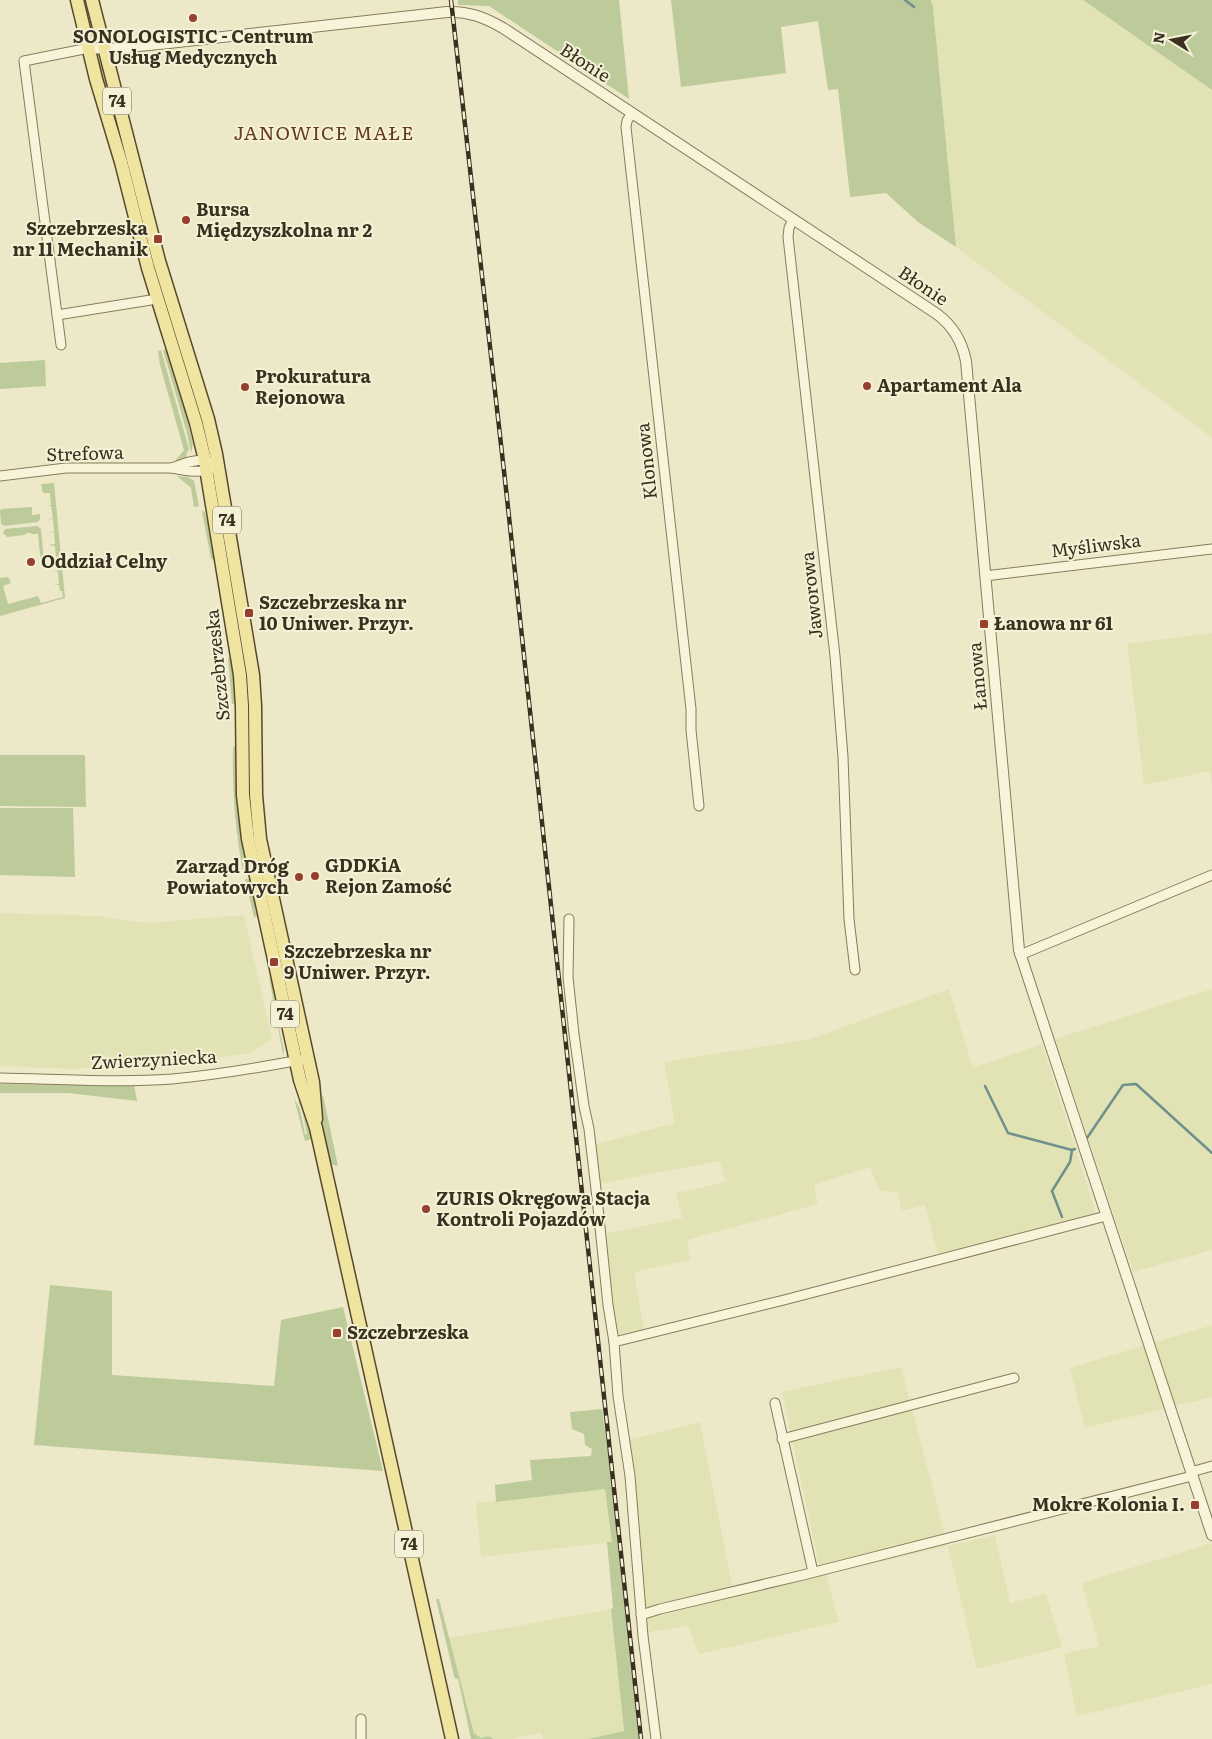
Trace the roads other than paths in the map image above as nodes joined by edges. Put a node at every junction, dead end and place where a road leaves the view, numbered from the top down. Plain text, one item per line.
1 (77, 0) edge
2 (92, 0) edge
3 (89, 48) junction
4 (104, 49) junction
5 (631, 114) junction
6 (794, 219) junction
7 (158, 299) junction
8 (57, 315) junction
9 (61, 345) dead end
10 (966, 365) joint
11 (210, 464) junction
12 (0, 476) edge
13 (1212, 549) edge
14 (985, 576) junction
15 (699, 806) dead end
16 (1212, 875) edge
17 (569, 919) dead end
18 (1020, 955) junction
19 (855, 970) dead end
20 (301, 1060) junction
21 (0, 1078) edge
22 (1106, 1216) junction
23 (614, 1342) junction
24 (1014, 1378) dead end
25 (775, 1403) dead end
26 (782, 1439) junction
27 (1212, 1466) edge
28 (1192, 1474) junction
29 (1212, 1536) edge
30 (813, 1572) junction
31 (641, 1615) junction
32 (361, 1719) dead end
33 (361, 1739) edge
34 (452, 1739) edge
35 (656, 1739) edge

1 - 3 main road, Szczebrzeska / 74
2 - 4 main road, Szczebrzeska / 74
3 - 4 street, Błonie
3 - 7 main road, Szczebrzeska / 74
3 - 8 street
4 - 5 street, Błonie
4 - 11 main road, Szczebrzeska / 74
5 - 6 street, Błonie
5 - 15 street, Klonowa
6 - 10 street, Błonie
6 - 19 street, Jaworowa
7 - 8 street
7 - 11 main road, Szczebrzeska / 74
8 - 9 street
10 - 14 street, Łanowa
11 - 12 street, Strefowa
11 - 20 main road, Szczebrzeska / 74
13 - 14 street, Myśliwska
14 - 18 street, Łanowa
16 - 18 street
17 - 23 street
18 - 22 street, Łanowa
20 - 21 street, Zwierzyniecka
20 - 34 main road, Szczebrzeska / 74
22 - 23 street
22 - 28 street, Łanowa
23 - 31 street
24 - 26 street
25 - 26 street
26 - 30 street
27 - 28 street
28 - 29 street, Łanowa
28 - 30 street
30 - 31 street
31 - 35 street
32 - 33 street

